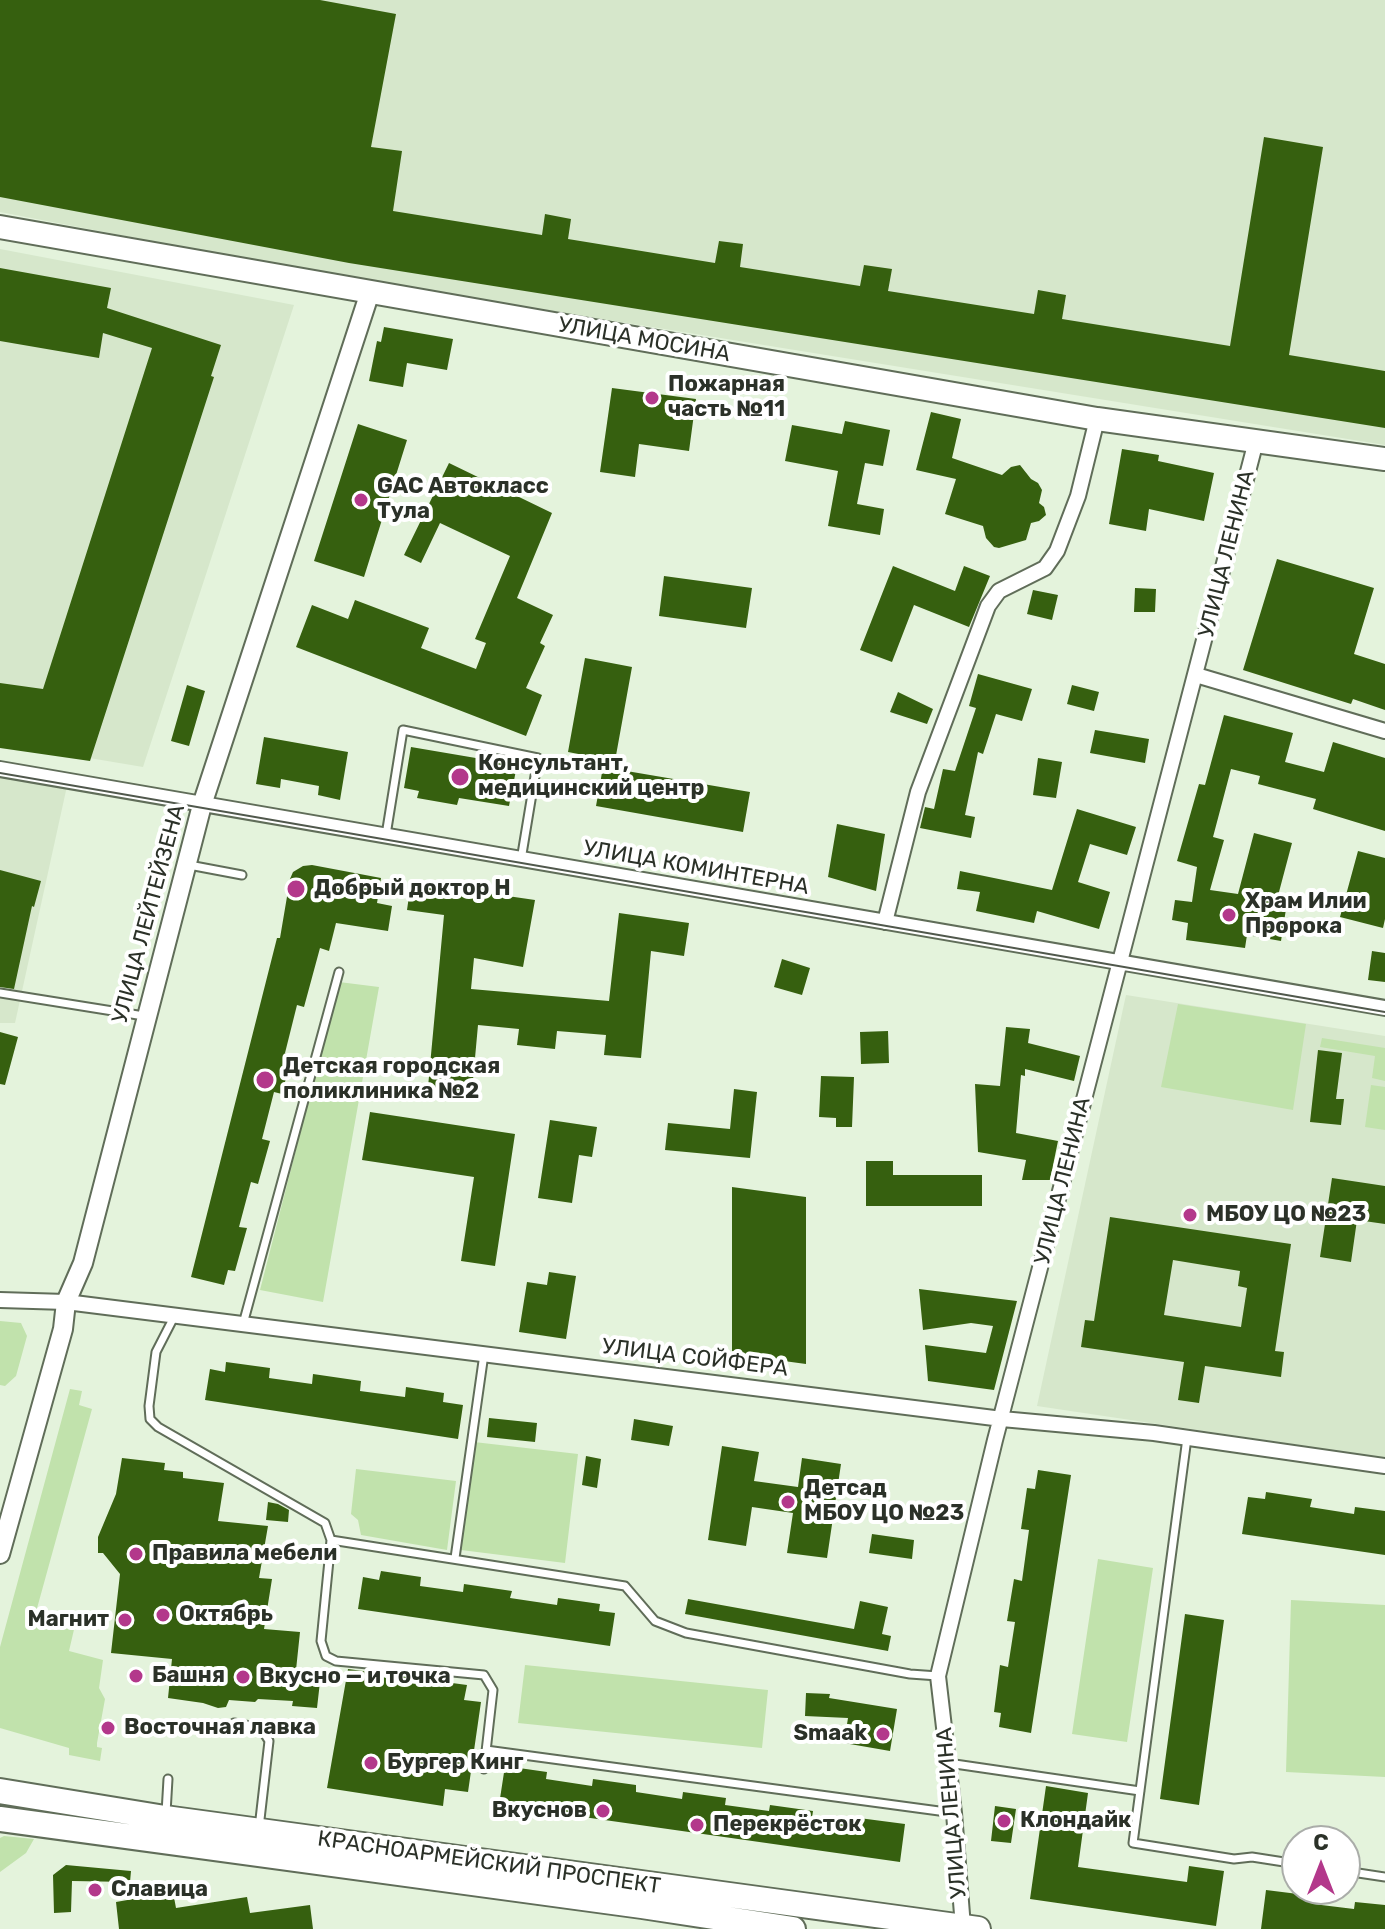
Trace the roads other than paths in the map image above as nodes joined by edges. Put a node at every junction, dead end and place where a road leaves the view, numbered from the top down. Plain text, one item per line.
1 (0, 227) edge
2 (370, 292) junction
3 (1097, 419) junction
4 (1256, 441) junction
5 (1385, 459) edge
6 (1196, 675) junction
7 (1385, 731) edge
8 (0, 769) edge
9 (202, 805) junction
10 (386, 837) junction
11 (521, 860) junction
12 (187, 864) junction
13 (242, 875) dead end
14 (885, 922) junction
15 (1119, 961) junction
16 (339, 972) dead end
17 (0, 993) edge
18 (1385, 1008) edge
19 (147, 1016) junction
20 (0, 1300) edge
21 (66, 1302) junction
22 (175, 1315) junction
23 (243, 1324) junction
24 (484, 1354) junction
25 (1002, 1419) junction
26 (1187, 1438) junction
27 (1385, 1466) edge
28 (331, 1540) junction
29 (0, 1554) edge
30 (455, 1558) junction
31 (938, 1676) junction
32 (234, 1723) dead end
33 (486, 1750) junction
34 (948, 1763) junction
35 (484, 1769) dead end
36 (168, 1779) dead end
37 (0, 1791) edge
38 (1140, 1791) junction
39 (954, 1813) junction
40 (165, 1818) junction
41 (0, 1819) edge
42 (259, 1830) junction
43 (1281, 1862) edge
44 (1361, 1873) edge
45 (1385, 1877) edge
46 (968, 1928) edge
47 (793, 1929) edge

1 - 2 main road, УЛИЦА МОСИНА
2 - 3 main road, УЛИЦА МОСИНА
2 - 9 street, УЛИЦА ЛЕЙТЕЙЗЕНА
3 - 4 main road, УЛИЦА МОСИНА
3 - 14 street
4 - 5 main road, УЛИЦА МОСИНА
4 - 6 street, УЛИЦА ЛЕНИНА
6 - 7 street
6 - 15 street, УЛИЦА ЛЕНИНА
8 - 9 street, УЛИЦА КОМИНТЕРНА
9 - 10 street, УЛИЦА КОМИНТЕРНА
9 - 12 street, УЛИЦА ЛЕЙТЕЙЗЕНА
10 - 11 street, УЛИЦА КОМИНТЕРНА
10 - 11 lane
11 - 14 street, УЛИЦА КОМИНТЕРНА
12 - 13 lane
12 - 19 street, УЛИЦА ЛЕЙТЕЙЗЕНА
14 - 15 street, УЛИЦА КОМИНТЕРНА
15 - 18 street, УЛИЦА КОМИНТЕРНА
15 - 25 street, УЛИЦА ЛЕНИНА
16 - 23 lane
17 - 19 lane
19 - 21 street, УЛИЦА ЛЕЙТЕЙЗЕНА
20 - 21 street, УЛИЦА СОЙФЕРА
21 - 22 street, УЛИЦА СОЙФЕРА
21 - 29 street, УЛИЦА ЛЕЙТЕЙЗЕНА
22 - 23 street, УЛИЦА СОЙФЕРА
22 - 28 lane
23 - 24 street, УЛИЦА СОЙФЕРА
24 - 25 street, УЛИЦА СОЙФЕРА
24 - 30 lane
25 - 26 street, УЛИЦА СОЙФЕРА
25 - 31 street, УЛИЦА ЛЕНИНА
26 - 27 street, УЛИЦА СОЙФЕРА
26 - 38 lane
28 - 30 lane
28 - 33 lane
30 - 31 lane
31 - 34 street, УЛИЦА ЛЕНИНА
32 - 42 lane
33 - 35 lane
33 - 39 lane
34 - 38 lane
34 - 39 street, УЛИЦА ЛЕНИНА
36 - 40 lane
37 - 40 main road, КРАСНОАРМЕЙСКИЙ ПРОСПЕКТ
38 - 43 lane
39 - 46 street, УЛИЦА ЛЕНИНА
40 - 42 main road, КРАСНОАРМЕЙСКИЙ ПРОСПЕКТ
41 - 47 main road, КРАСНОАРМЕЙСКИЙ ПРОСПЕКТ
42 - 46 main road, КРАСНОАРМЕЙСКИЙ ПРОСПЕКТ
44 - 45 lane

